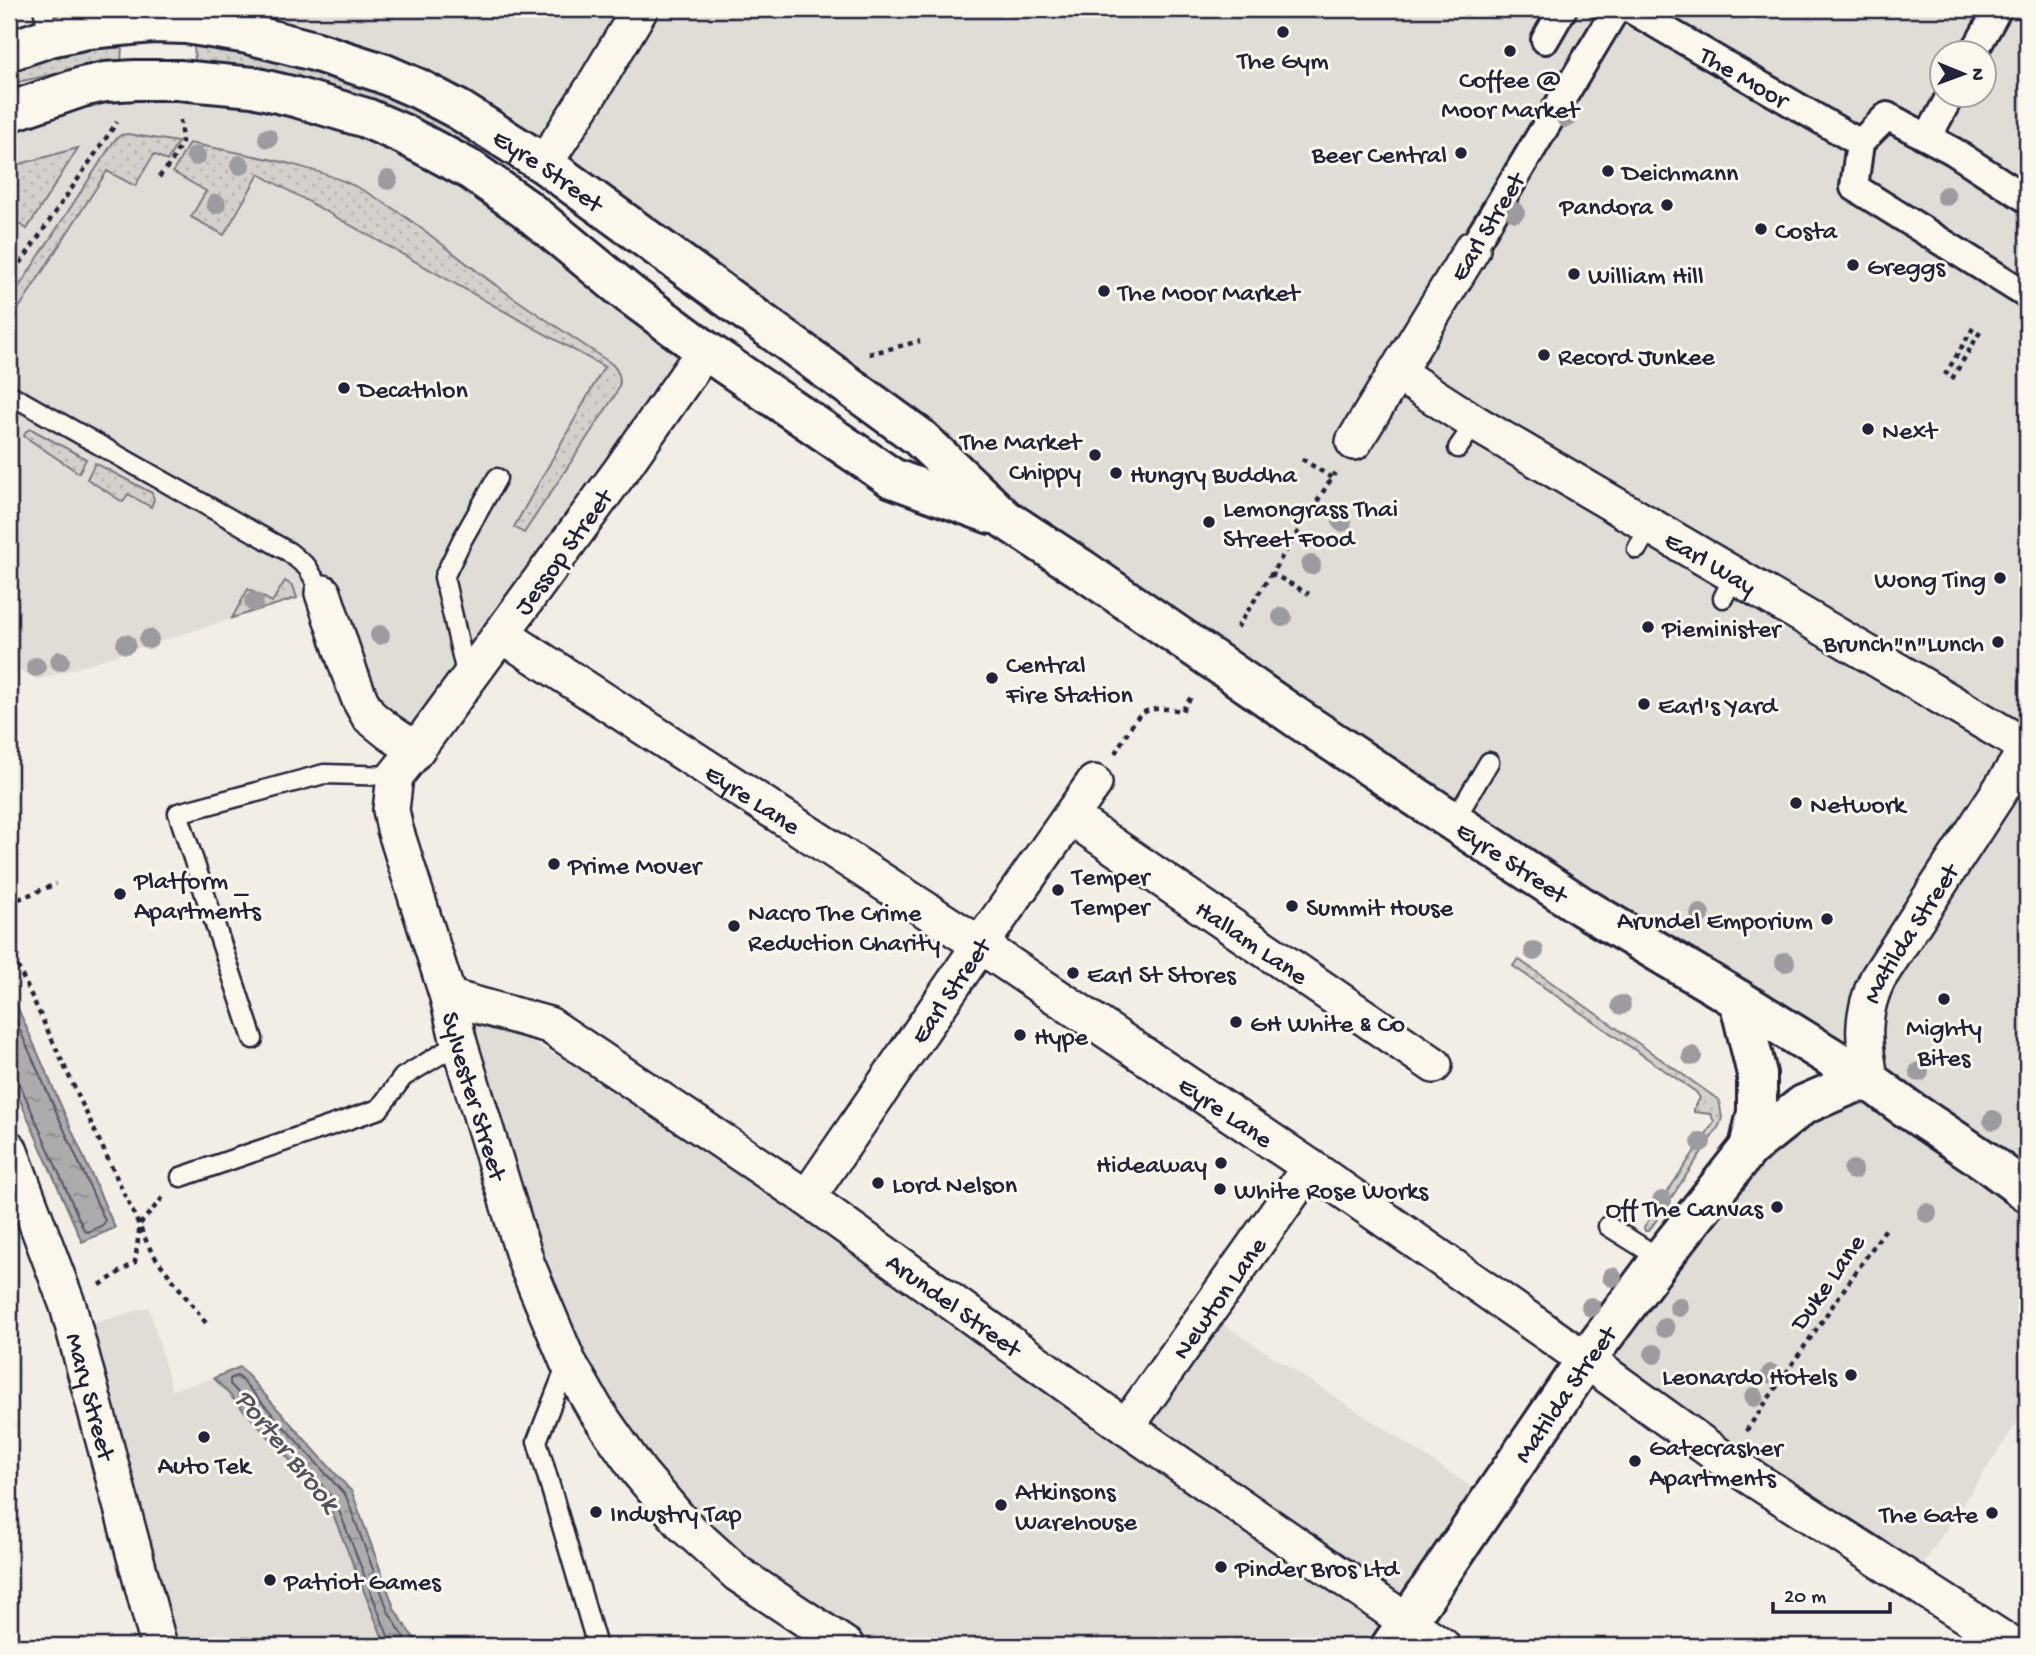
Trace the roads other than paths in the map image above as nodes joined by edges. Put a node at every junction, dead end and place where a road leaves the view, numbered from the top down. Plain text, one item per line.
1 (640, 9) edge
2 (1563, 9) edge
3 (1616, 9) edge
4 (1630, 9) edge
5 (1998, 9) edge
6 (47, 23) edge
7 (1982, 38) edge
8 (1545, 40) dead end
9 (9, 51) edge
10 (1944, 108) edge
11 (9, 113) edge
12 (1928, 137) junction
13 (1860, 144) junction
14 (544, 164) junction
15 (481, 177) junction
16 (2027, 199) edge
17 (639, 233) junction
18 (1472, 249) joint
19 (2027, 295) edge
20 (705, 350) junction
21 (1396, 372) junction
22 (9, 394) edge
23 (1354, 442) dead end
24 (498, 478) dead end
25 (1005, 519) junction
26 (323, 593) joint
27 (501, 634) junction
28 (468, 680) junction
29 (2027, 748) edge
30 (1489, 762) dead end
31 (405, 763) junction
32 (1094, 783) dead end
33 (1071, 817) junction
34 (1454, 821) junction
35 (980, 945) junction
36 (448, 996) junction
37 (1740, 1000) junction
38 (253, 1040) dead end
39 (459, 1043) junction
40 (1434, 1065) dead end
41 (1871, 1082) junction
42 (1749, 1148) junction
43 (9, 1149) edge
44 (1310, 1167) junction
45 (181, 1177) road end
46 (2027, 1192) edge
47 (807, 1198) junction
48 (1608, 1226) dead end
49 (1661, 1259) junction
50 (1586, 1360) junction
51 (568, 1362) junction
52 (1126, 1427) junction
53 (1399, 1635) edge
54 (159, 1646) edge
55 (597, 1646) edge
56 (846, 1646) edge
57 (1441, 1646) edge
58 (2013, 1646) edge

1 - 14 street
2 - 8 street
3 - 18 street, Earl Street
4 - 13 street, The Moor
5 - 7 street
6 - 9 street, Eyre Street
6 - 14 street, Eyre Street
10 - 12 street
11 - 15 street, Eyre Street
12 - 13 street
12 - 16 street
13 - 19 street
14 - 15 street
14 - 17 street, Eyre Street
15 - 20 street, Eyre Street
17 - 20 street
17 - 25 street, Eyre Street
18 - 21 street, Earl Street
20 - 25 street, Eyre Street
20 - 27 street, Jessop Street
21 - 23 street, Earl Street
21 - 29 street, Earl Way
22 - 26 lane
24 - 28 lane
25 - 34 street, Eyre Street
26 - 31 street
27 - 28 street, Jessop Street
27 - 35 street, Eyre Lane
28 - 31 street, Jessop Street
29 - 41 street, Matilda Street
30 - 34 lane
31 - 36 street, Sylvester Street
31 - 38 lane
32 - 33 street, Earl Street
33 - 35 street, Earl Street
33 - 40 street, Hallam Lane
34 - 37 street, Eyre Street
35 - 44 street, Eyre Lane
35 - 47 street, Earl Street
36 - 39 street, Sylvester Street
36 - 47 street, Arundel Street
37 - 41 street, Eyre Street
37 - 42 street, Matilda Street
39 - 45 lane
39 - 51 street, Sylvester Street
41 - 42 street, Matilda Street
41 - 46 street, Eyre Street
42 - 49 street, Matilda Street
43 - 54 street, Mary Street
44 - 50 street, Eyre Lane
44 - 52 street, Newton Lane
47 - 52 street, Arundel Street
48 - 49 lane
49 - 50 street, Matilda Street
50 - 53 street, Matilda Street
50 - 58 street, Eyre Lane
51 - 55 lane
51 - 56 street, Sylvester Street
52 - 53 street, Arundel Street
53 - 57 street, Arundel Street

